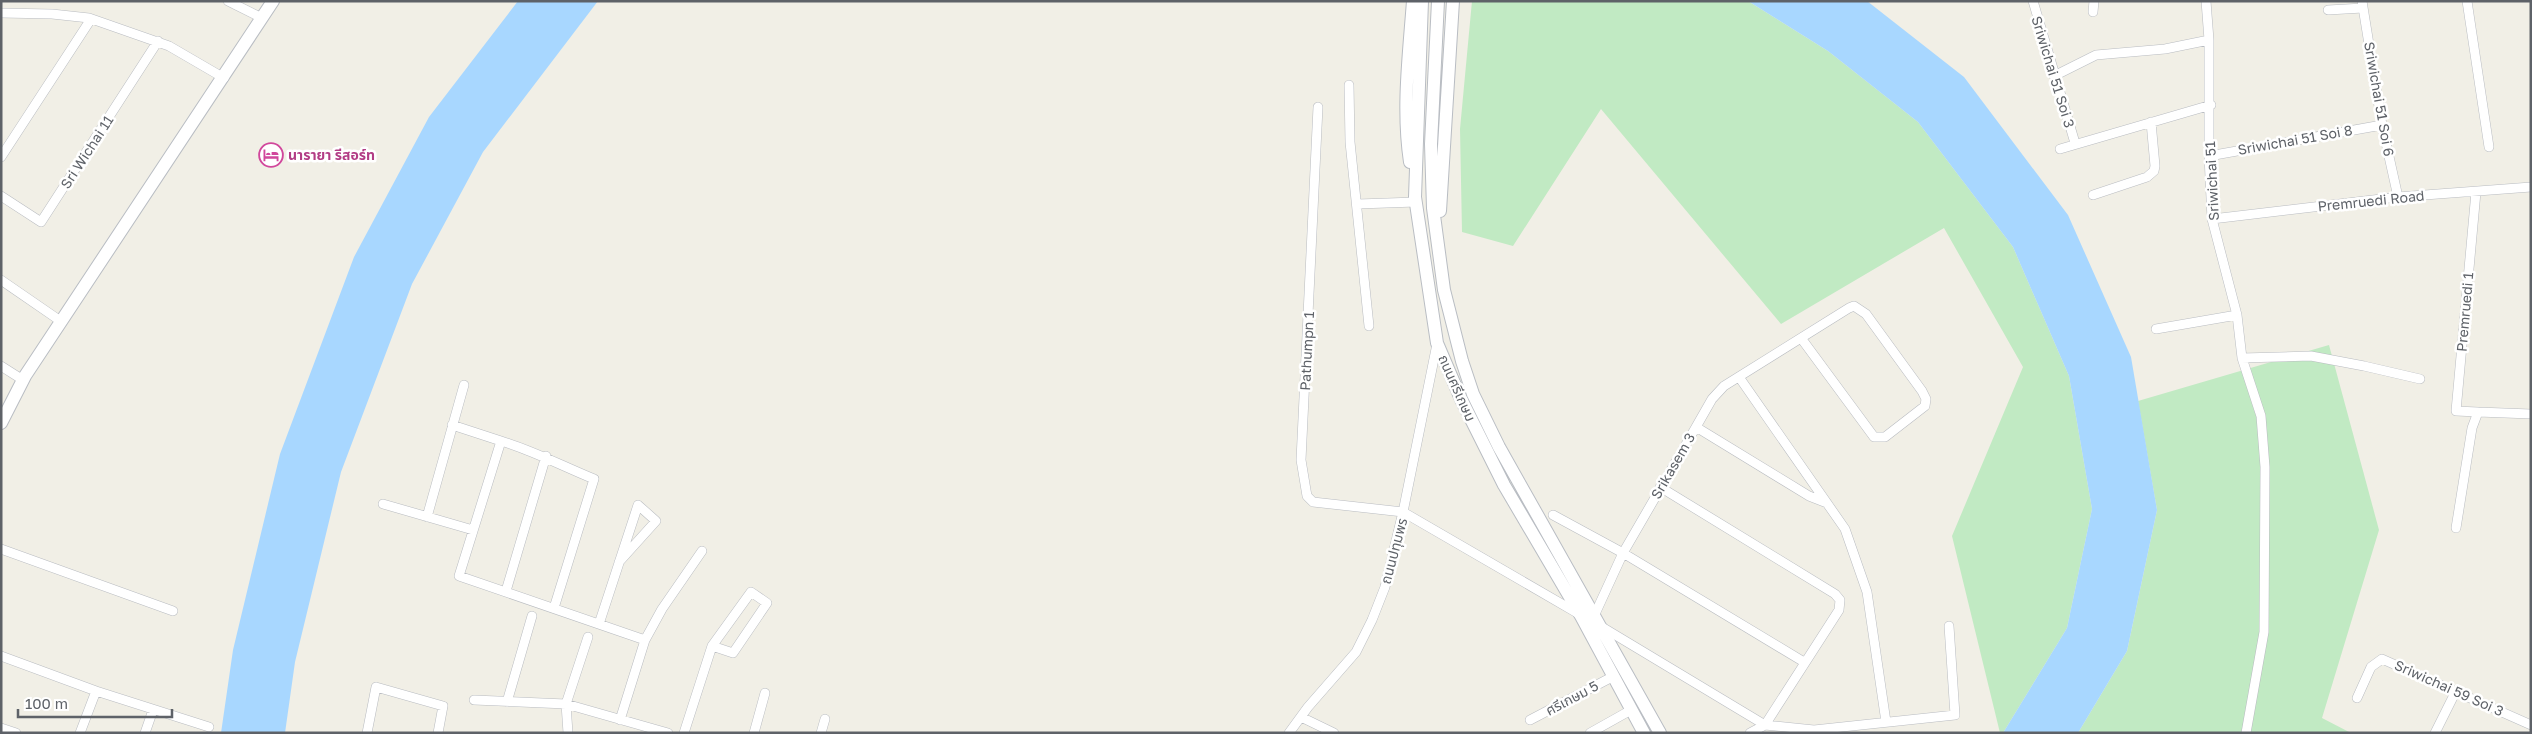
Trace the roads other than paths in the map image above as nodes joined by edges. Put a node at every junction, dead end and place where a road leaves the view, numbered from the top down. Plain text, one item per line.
1 (228, 1) edge
2 (273, 1) edge
3 (1413, 1) edge
4 (1422, 1) edge
5 (1438, 1) edge
6 (1453, 1) edge
7 (2033, 1) edge
8 (2094, 1) edge
9 (2206, 1) edge
10 (2467, 1) edge
11 (2362, 5) edge
12 (2328, 10) dead end
13 (2093, 12) dead end
14 (1, 13) edge
15 (262, 18) junction
16 (91, 19) junction
17 (2210, 40) junction
18 (158, 41) junction
19 (2054, 76) junction
20 (224, 78) junction
21 (1349, 85) dead end
22 (2211, 105) junction
23 (1318, 107) dead end
24 (2151, 122) junction
25 (2382, 125) junction
26 (2075, 143) junction
27 (2489, 147) dead end
28 (2060, 148) dead end
29 (2209, 156) junction
30 (1, 157) edge
31 (2531, 187) edge
32 (2476, 192) junction
33 (2093, 195) dead end
34 (1, 196) edge
35 (2398, 198) junction
36 (1416, 199) junction
37 (1358, 204) junction
38 (2212, 219) junction
39 (1, 280) edge
40 (1444, 290) junction
41 (2237, 315) junction
42 (62, 322) junction
43 (1369, 326) dead end
44 (2156, 329) dead end
45 (1801, 338) junction
46 (1437, 343) junction
47 (2242, 358) junction
48 (1, 366) edge
49 (1739, 377) junction
50 (2420, 379) dead end
51 (23, 380) junction
52 (464, 385) dead end
53 (2478, 412) junction
54 (2531, 414) edge
55 (1, 423) edge
56 (452, 425) junction
57 (1696, 427) junction
58 (501, 440) junction
59 (546, 456) junction
60 (1660, 487) junction
61 (1827, 503) junction
62 (383, 504) dead end
63 (1403, 512) junction
64 (1553, 515) dead end
65 (427, 516) junction
66 (2456, 528) dead end
67 (474, 530) junction
68 (1, 549) edge
69 (702, 551) dead end
70 (1623, 553) junction
71 (619, 562) junction
72 (506, 591) junction
73 (554, 608) junction
74 (173, 610) dead end
75 (1595, 614) junction
76 (532, 616) dead end
77 (1581, 616) junction
78 (599, 624) junction
79 (1949, 626) dead end
80 (1602, 627) junction
81 (588, 637) dead end
82 (645, 640) junction
83 (712, 646) junction
84 (1, 656) edge
85 (1804, 662) junction
86 (1614, 676) junction
87 (96, 691) junction
88 (2456, 691) junction
89 (765, 693) dead end
90 (2357, 698) dead end
91 (474, 700) dead end
92 (508, 702) junction
93 (566, 704) junction
94 (153, 710) junction
95 (1630, 710) junction
96 (1301, 717) junction
97 (825, 719) dead end
98 (620, 720) junction
99 (1530, 720) dead end
100 (1886, 722) junction
101 (2531, 724) edge
102 (1765, 725) junction
103 (209, 727) dead end
104 (1, 728) edge
105 (647, 730) edge
106 (16, 733) edge
107 (80, 733) edge
108 (145, 733) edge
109 (367, 733) edge
110 (438, 733) edge
111 (568, 733) edge
112 (668, 733) edge
113 (684, 733) edge
114 (754, 733) edge
115 (821, 733) edge
116 (1289, 733) edge
117 (1334, 733) edge
118 (1590, 733) edge
119 (1644, 733) edge
120 (1660, 733) edge
121 (1750, 733) edge
122 (2246, 733) edge
123 (2436, 733) edge

1 - 15 street
2 - 15 main road
3 - 36 main road
4 - 36 main road, ถนนศรีเกษม
5 - 40 main road, ถนนศรีเกษม
6 - 40 main road
7 - 19 street, Sriwichai 51 Soi 3
8 - 13 street
9 - 17 street, Sriwichai 51
10 - 27 street
11 - 12 street
11 - 25 street, Sriwichai 51 Soi 6
14 - 16 street
15 - 20 main road
16 - 18 street
16 - 30 street
17 - 19 street
17 - 22 street, Sriwichai 51
18 - 20 street
18 - 34 street, Sri Wichai 11
19 - 26 street, Sriwichai 51 Soi 3
20 - 42 main road
21 - 37 street
22 - 24 street, Sriwichai 51 Soi 3
22 - 29 street, Sriwichai 51
23 - 63 street, Pathumpn 1
24 - 26 street, Sriwichai 51 Soi 3
24 - 33 street
25 - 29 street, Sriwichai 51 Soi 8
25 - 35 street, Sriwichai 51 Soi 6
26 - 28 street, Sriwichai 51 Soi 3
29 - 38 street, Sriwichai 51
31 - 32 street, Premruedi Road
32 - 35 street, Premruedi Road
32 - 53 street, Premruedi 1
35 - 38 street, Premruedi Road
36 - 37 street
36 - 46 main road, ถนนศรีเกษม
37 - 43 street
38 - 41 street, Sriwichai 51
39 - 42 street
40 - 75 main road, ถนนศรีเกษม
41 - 44 street
41 - 47 street, Sriwichai 51
42 - 51 main road
45 - 45 street
45 - 49 street
46 - 63 street
46 - 77 main road, ถนนศรีเกษม
47 - 50 street
47 - 122 street, Sriwichai 51
48 - 51 street
49 - 57 street
49 - 61 street
51 - 55 main road
52 - 56 street
53 - 54 street
53 - 66 street
56 - 58 street
56 - 65 street
57 - 60 street, Srikasem 3
57 - 61 street, Srikasem 3
58 - 59 street
58 - 67 street
59 - 72 street
59 - 73 street
60 - 70 street, Srikasem 3
60 - 85 street
61 - 100 street
62 - 65 street
63 - 77 street, ถนนปทุมพร
63 - 96 street, ถนนปทุมพร
64 - 70 street
65 - 67 street
67 - 72 street
68 - 74 street
69 - 82 street
70 - 75 street, Srikasem 3
70 - 85 street
71 - 71 street
71 - 78 street
72 - 73 street
73 - 78 street
75 - 80 main road, ถนนศรีเกษม
76 - 92 street
77 - 86 main road, ถนนศรีเกษม
78 - 82 street
79 - 100 street
80 - 102 street
80 - 120 main road, ถนนศรีเกษม
81 - 93 street
82 - 98 street
83 - 83 street
83 - 113 street
84 - 87 street
85 - 102 street
86 - 95 main road, ถนนศรีเกษม
86 - 99 street, ศรีเกษม 5
87 - 94 street
87 - 107 street
88 - 90 street, Sriwichai 59 Soi 3
88 - 101 street, Sriwichai 59 Soi 3
88 - 123 street
89 - 114 street
91 - 92 street
92 - 93 street
93 - 98 street
93 - 111 street
94 - 103 street
94 - 108 street
95 - 118 street
95 - 119 main road, ถนนศรีเกษม
96 - 116 street, ถนนปทุมพร
96 - 117 street
97 - 115 street
98 - 105 street
100 - 102 street
102 - 121 street
104 - 106 street
105 - 112 street
109 - 110 street

